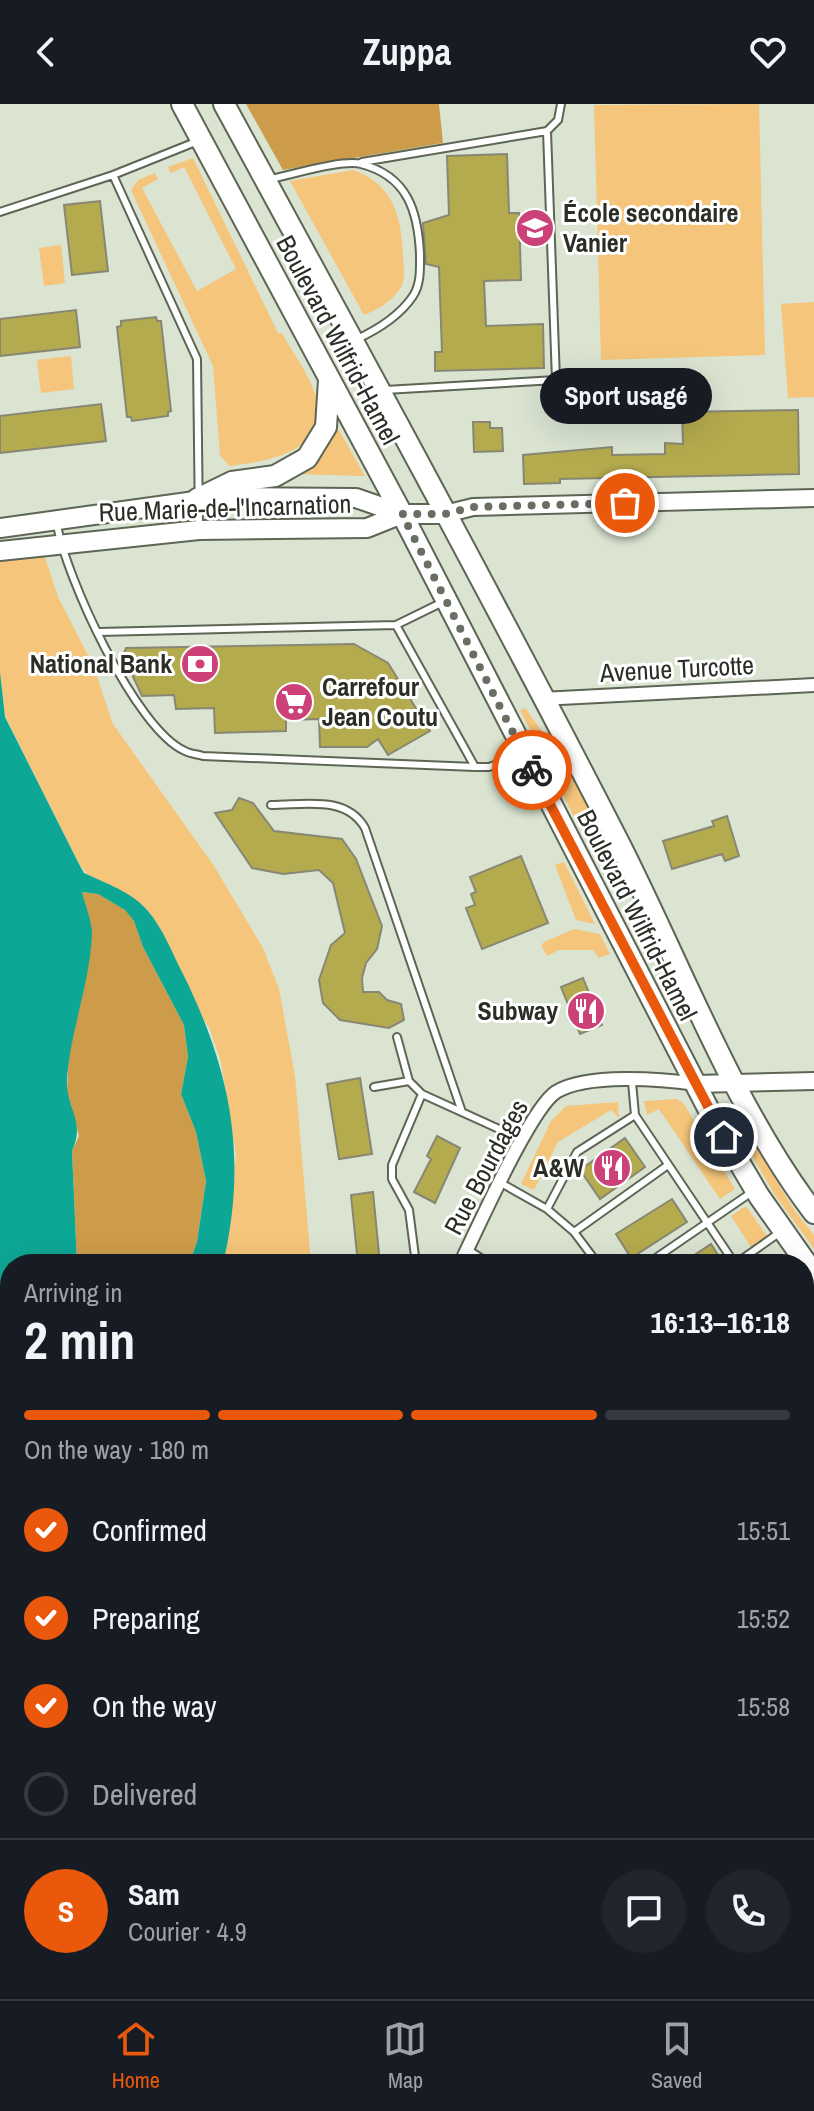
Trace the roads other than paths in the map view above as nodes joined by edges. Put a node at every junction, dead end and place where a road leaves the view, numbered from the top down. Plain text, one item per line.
1 (182, 104) edge
2 (224, 104) edge
3 (561, 104) edge
4 (547, 131) junction
5 (201, 140) junction
6 (358, 162) junction
7 (113, 175) junction
8 (267, 180) junction
9 (0, 212) edge
10 (354, 341) junction
11 (329, 380) junction
12 (381, 391) junction
13 (814, 498) edge
14 (197, 499) junction
15 (402, 514) junction
16 (445, 514) junction
17 (57, 521) junction
18 (0, 528) edge
19 (199, 530) junction
20 (60, 542) junction
21 (0, 551) edge
22 (446, 601) junction
23 (396, 625) junction
24 (99, 632) junction
25 (814, 685) edge
26 (541, 699) junction
27 (525, 755) junction
28 (475, 767) junction
29 (271, 805) dead end
30 (397, 1037) dead end
31 (409, 1081) junction
32 (814, 1081) edge
33 (632, 1082) junction
34 (696, 1084) junction
35 (737, 1084) junction
36 (374, 1087) dead end
37 (422, 1094) junction
38 (462, 1112) junction
39 (635, 1115) junction
40 (522, 1139) junction
41 (668, 1165) junction
42 (501, 1183) junction
43 (755, 1190) junction
44 (547, 1209) junction
45 (814, 1213) edge
46 (708, 1223) junction
47 (782, 1231) junction
48 (574, 1232) junction
49 (467, 1249) junction
50 (415, 1254) edge
51 (465, 1254) edge
52 (475, 1254) edge
53 (590, 1254) edge
54 (662, 1254) edge
55 (728, 1254) edge
56 (749, 1254) edge
57 (798, 1254) edge

1 - 5 main road, Boulevard Wilfrid-Hamel
2 - 8 main road, Boulevard Wilfrid-Hamel
3 - 4 lane
4 - 6 lane
4 - 12 lane
5 - 7 lane
5 - 11 main road, Boulevard Wilfrid-Hamel
6 - 8 lane
6 - 10 lane
7 - 9 lane
7 - 14 lane
8 - 10 main road, Boulevard Wilfrid-Hamel
10 - 12 main road, Boulevard Wilfrid-Hamel
11 - 14 main road
11 - 15 main road, Boulevard Wilfrid-Hamel
12 - 16 main road, Boulevard Wilfrid-Hamel
13 - 16 street
14 - 15 main road, Rue Marie-de-l'Incarnation
14 - 17 main road, Rue Marie-de-l'Incarnation
14 - 19 lane
15 - 16 main road, Rue Marie-de-l'Incarnation
15 - 19 main road, Rue Marie-de-l'Incarnation
15 - 22 main road, Boulevard Wilfrid-Hamel
16 - 26 main road, Boulevard Wilfrid-Hamel
17 - 18 main road, Rue Marie-de-l'Incarnation
17 - 20 lane
19 - 20 main road, Rue Marie-de-l'Incarnation
20 - 21 main road, Rue Marie-de-l'Incarnation
20 - 24 lane
22 - 23 lane
22 - 27 main road, Boulevard Wilfrid-Hamel
23 - 24 lane
23 - 28 lane
24 - 28 lane
25 - 26 street, Avenue Turcotte
26 - 35 main road, Boulevard Wilfrid-Hamel
27 - 28 lane
27 - 34 main road, Boulevard Wilfrid-Hamel
29 - 38 lane
30 - 31 lane
31 - 36 lane
31 - 37 lane
32 - 35 street
33 - 34 street, Rue Bourdages
33 - 39 lane
33 - 40 street, Rue Bourdages
34 - 35 street
34 - 43 main road, Boulevard Wilfrid-Hamel
35 - 45 main road, Boulevard Wilfrid-Hamel
37 - 38 lane
37 - 50 lane
38 - 40 lane
39 - 41 lane
39 - 44 lane
40 - 42 street, Rue Bourdages
41 - 46 lane
41 - 48 lane
42 - 44 lane
42 - 49 street, Rue Bourdages
43 - 46 lane
43 - 47 main road, Boulevard Wilfrid-Hamel
44 - 48 lane
46 - 54 lane
46 - 55 lane
47 - 56 lane
47 - 57 main road, Boulevard Wilfrid-Hamel
48 - 53 lane
49 - 51 street, Rue Bourdages
49 - 52 lane

